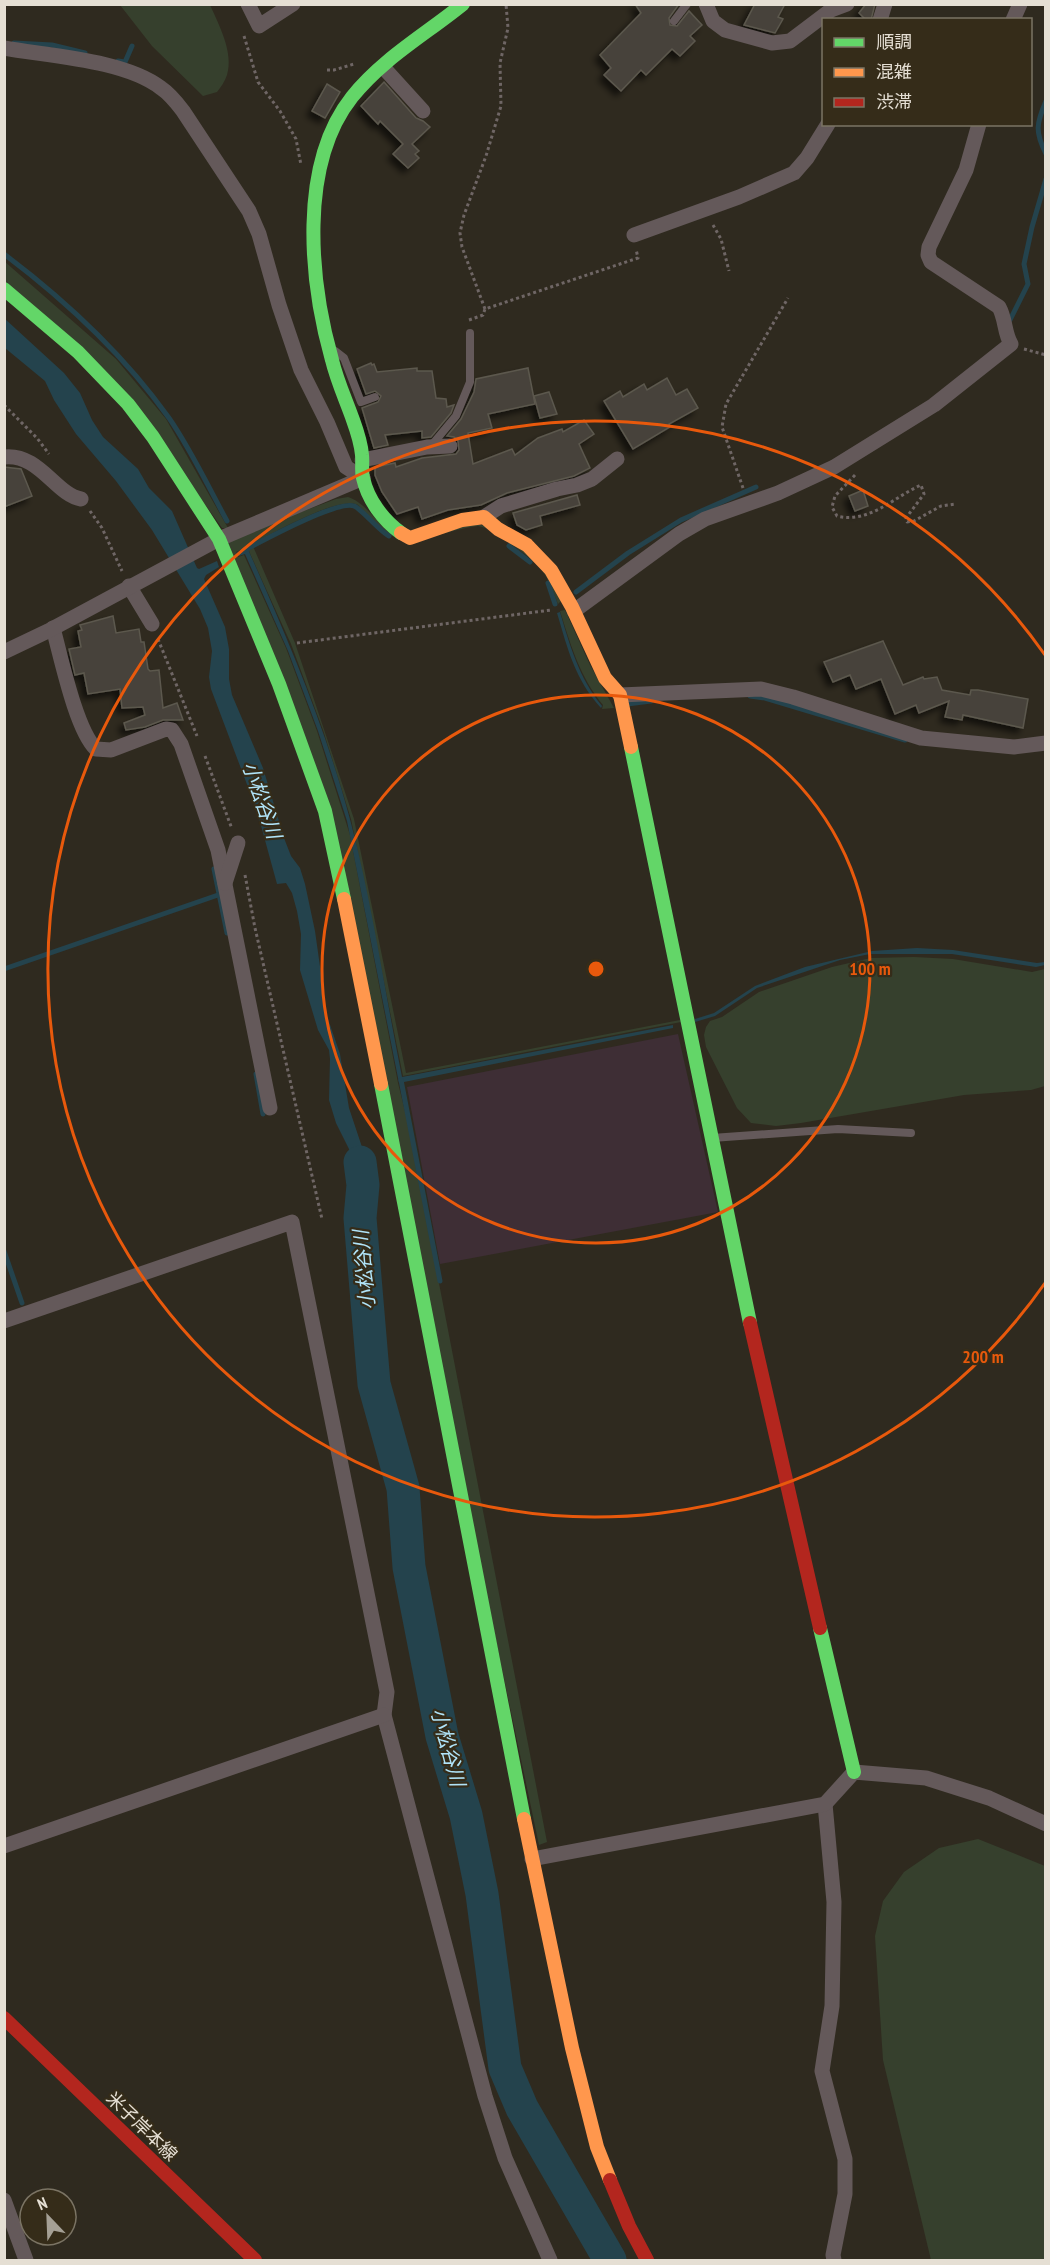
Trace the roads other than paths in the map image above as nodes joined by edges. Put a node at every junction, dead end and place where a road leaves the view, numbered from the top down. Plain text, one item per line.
1 (248, 4) edge
2 (293, 4) edge
3 (463, 4) edge
4 (687, 4) edge
5 (706, 4) edge
6 (847, 4) edge
7 (1020, 4) edge
8 (830, 7) edge
9 (1014, 18) edge
10 (674, 21) dead end
11 (4, 48) edge
12 (384, 67) junction
13 (423, 111) dead end
14 (827, 126) edge
15 (978, 126) edge
16 (634, 235) road end
17 (4, 289) edge
18 (470, 333) road end
19 (328, 346) junction
20 (375, 397) dead end
21 (450, 446) dead end
22 (430, 447) junction
23 (4, 457) edge
24 (616, 459) dead end
25 (362, 460) junction
26 (363, 478) junction
27 (81, 499) dead end
28 (484, 518) junction
29 (213, 542) junction
30 (133, 584) junction
31 (572, 607) junction
32 (152, 624) dead end
33 (53, 628) junction
34 (5, 651) edge
35 (620, 695) junction
36 (1046, 743) edge
37 (238, 843) dead end
38 (225, 882) junction
39 (270, 1108) dead end
40 (911, 1133) dead end
41 (711, 1138) junction
42 (4, 1321) edge
43 (384, 1715) junction
44 (854, 1772) junction
45 (825, 1804) junction
46 (1046, 1824) edge
47 (4, 1846) edge
48 (532, 1859) junction
49 (4, 2018) edge
50 (4, 2200) edge
51 (26, 2260) edge
52 (255, 2260) edge
53 (550, 2260) edge
54 (647, 2260) edge
55 (834, 2260) edge

1 - 2 street
3 - 12 street
4 - 10 lane
5 - 8 street
6 - 8 street
7 - 9 street
11 - 26 street
12 - 13 street
12 - 19 street
14 - 16 street
15 - 31 street
17 - 29 street
18 - 22 lane
19 - 20 lane
19 - 25 street
21 - 22 street
22 - 25 street
23 - 27 street
24 - 28 street
25 - 26 street
26 - 28 street
26 - 29 street
28 - 31 street
29 - 30 street
29 - 48 street
30 - 32 street
30 - 33 street
31 - 35 street
33 - 34 street
33 - 38 street
35 - 36 street
35 - 41 street
37 - 38 street
38 - 39 street
40 - 41 lane
41 - 44 street
42 - 43 street
43 - 47 street
43 - 53 street
44 - 45 street
44 - 46 street
45 - 48 street
45 - 55 street
48 - 54 street
49 - 52 street, 米子岸本線
50 - 51 street

